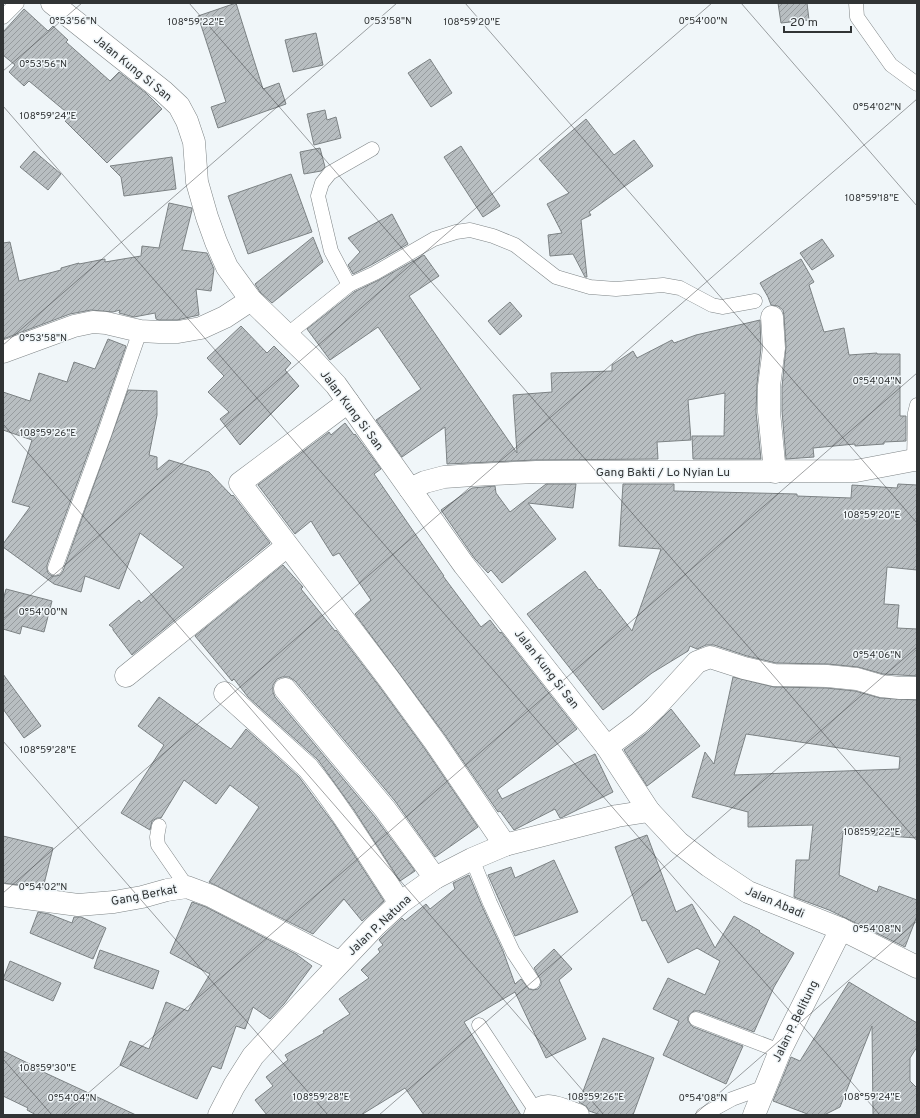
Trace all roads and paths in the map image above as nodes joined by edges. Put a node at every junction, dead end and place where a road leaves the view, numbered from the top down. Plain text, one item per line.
1 (17, 3) edge
2 (52, 3) edge
3 (856, 3) edge
4 (75, 10) edge
5 (3, 16) edge
6 (917, 84) edge
7 (372, 149) dead end
8 (349, 285) junction
9 (252, 300) junction
10 (755, 301) dead end
11 (772, 317) dead end
12 (140, 331) junction
13 (288, 334) junction
14 (3, 352) edge
15 (348, 402) junction
16 (917, 405) edge
17 (915, 460) edge
18 (775, 472) junction
19 (410, 489) junction
20 (287, 546) junction
21 (55, 568) dead end
22 (126, 676) dead end
23 (917, 688) edge
24 (286, 689) dead end
25 (225, 693) dead end
26 (607, 747) junction
27 (650, 811) junction
28 (159, 826) dead end
29 (505, 845) junction
30 (472, 859) junction
31 (435, 878) junction
32 (187, 887) junction
33 (3, 895) edge
34 (400, 903) junction
35 (841, 929) junction
36 (339, 962) junction
37 (917, 967) edge
38 (533, 982) dead end
39 (696, 1019) dead end
40 (479, 1025) dead end
41 (780, 1051) junction
42 (765, 1087) junction
43 (535, 1113) edge
44 (219, 1115) edge
45 (578, 1115) edge
46 (703, 1115) edge
47 (754, 1115) edge

1 - 5 lane
2 - 4 street, Jalan Kung Si San
3 - 6 lane
4 - 9 street, Jalan Kung Si San
7 - 8 lane
8 - 10 lane
8 - 13 lane
9 - 12 street
9 - 13 street, Jalan Kung Si San
11 - 18 street
12 - 14 street
12 - 21 lane
13 - 15 street, Jalan Kung Si San
15 - 19 street, Jalan Kung Si San
15 - 20 street
16 - 17 lane
17 - 18 street, Gang Bakti / Lo Nyian Lu
18 - 19 street, Gang Bakti / Lo Nyian Lu
19 - 26 street, Jalan Kung Si San
20 - 22 street
20 - 29 street
23 - 26 street
24 - 31 street
25 - 34 street
26 - 27 street, Jalan Kung Si San
27 - 29 street, Jalan P. Natuna
27 - 35 street, Jalan Abadi
28 - 32 lane
29 - 30 street, Jalan P. Natuna
30 - 31 street, Jalan P. Natuna
30 - 38 lane
31 - 34 street, Jalan P. Natuna
32 - 33 street, Gang Berkat
32 - 36 street, Gang Berkat
34 - 36 street, Jalan P. Natuna
35 - 37 street, Jalan Abadi
35 - 41 street, Jalan P. Belitung
36 - 44 street, Jalan P. Natuna
39 - 41 lane
40 - 43 lane
41 - 42 street, Jalan P. Belitung
42 - 46 lane
42 - 47 street, Jalan P. Belitung
43 - 45 street

